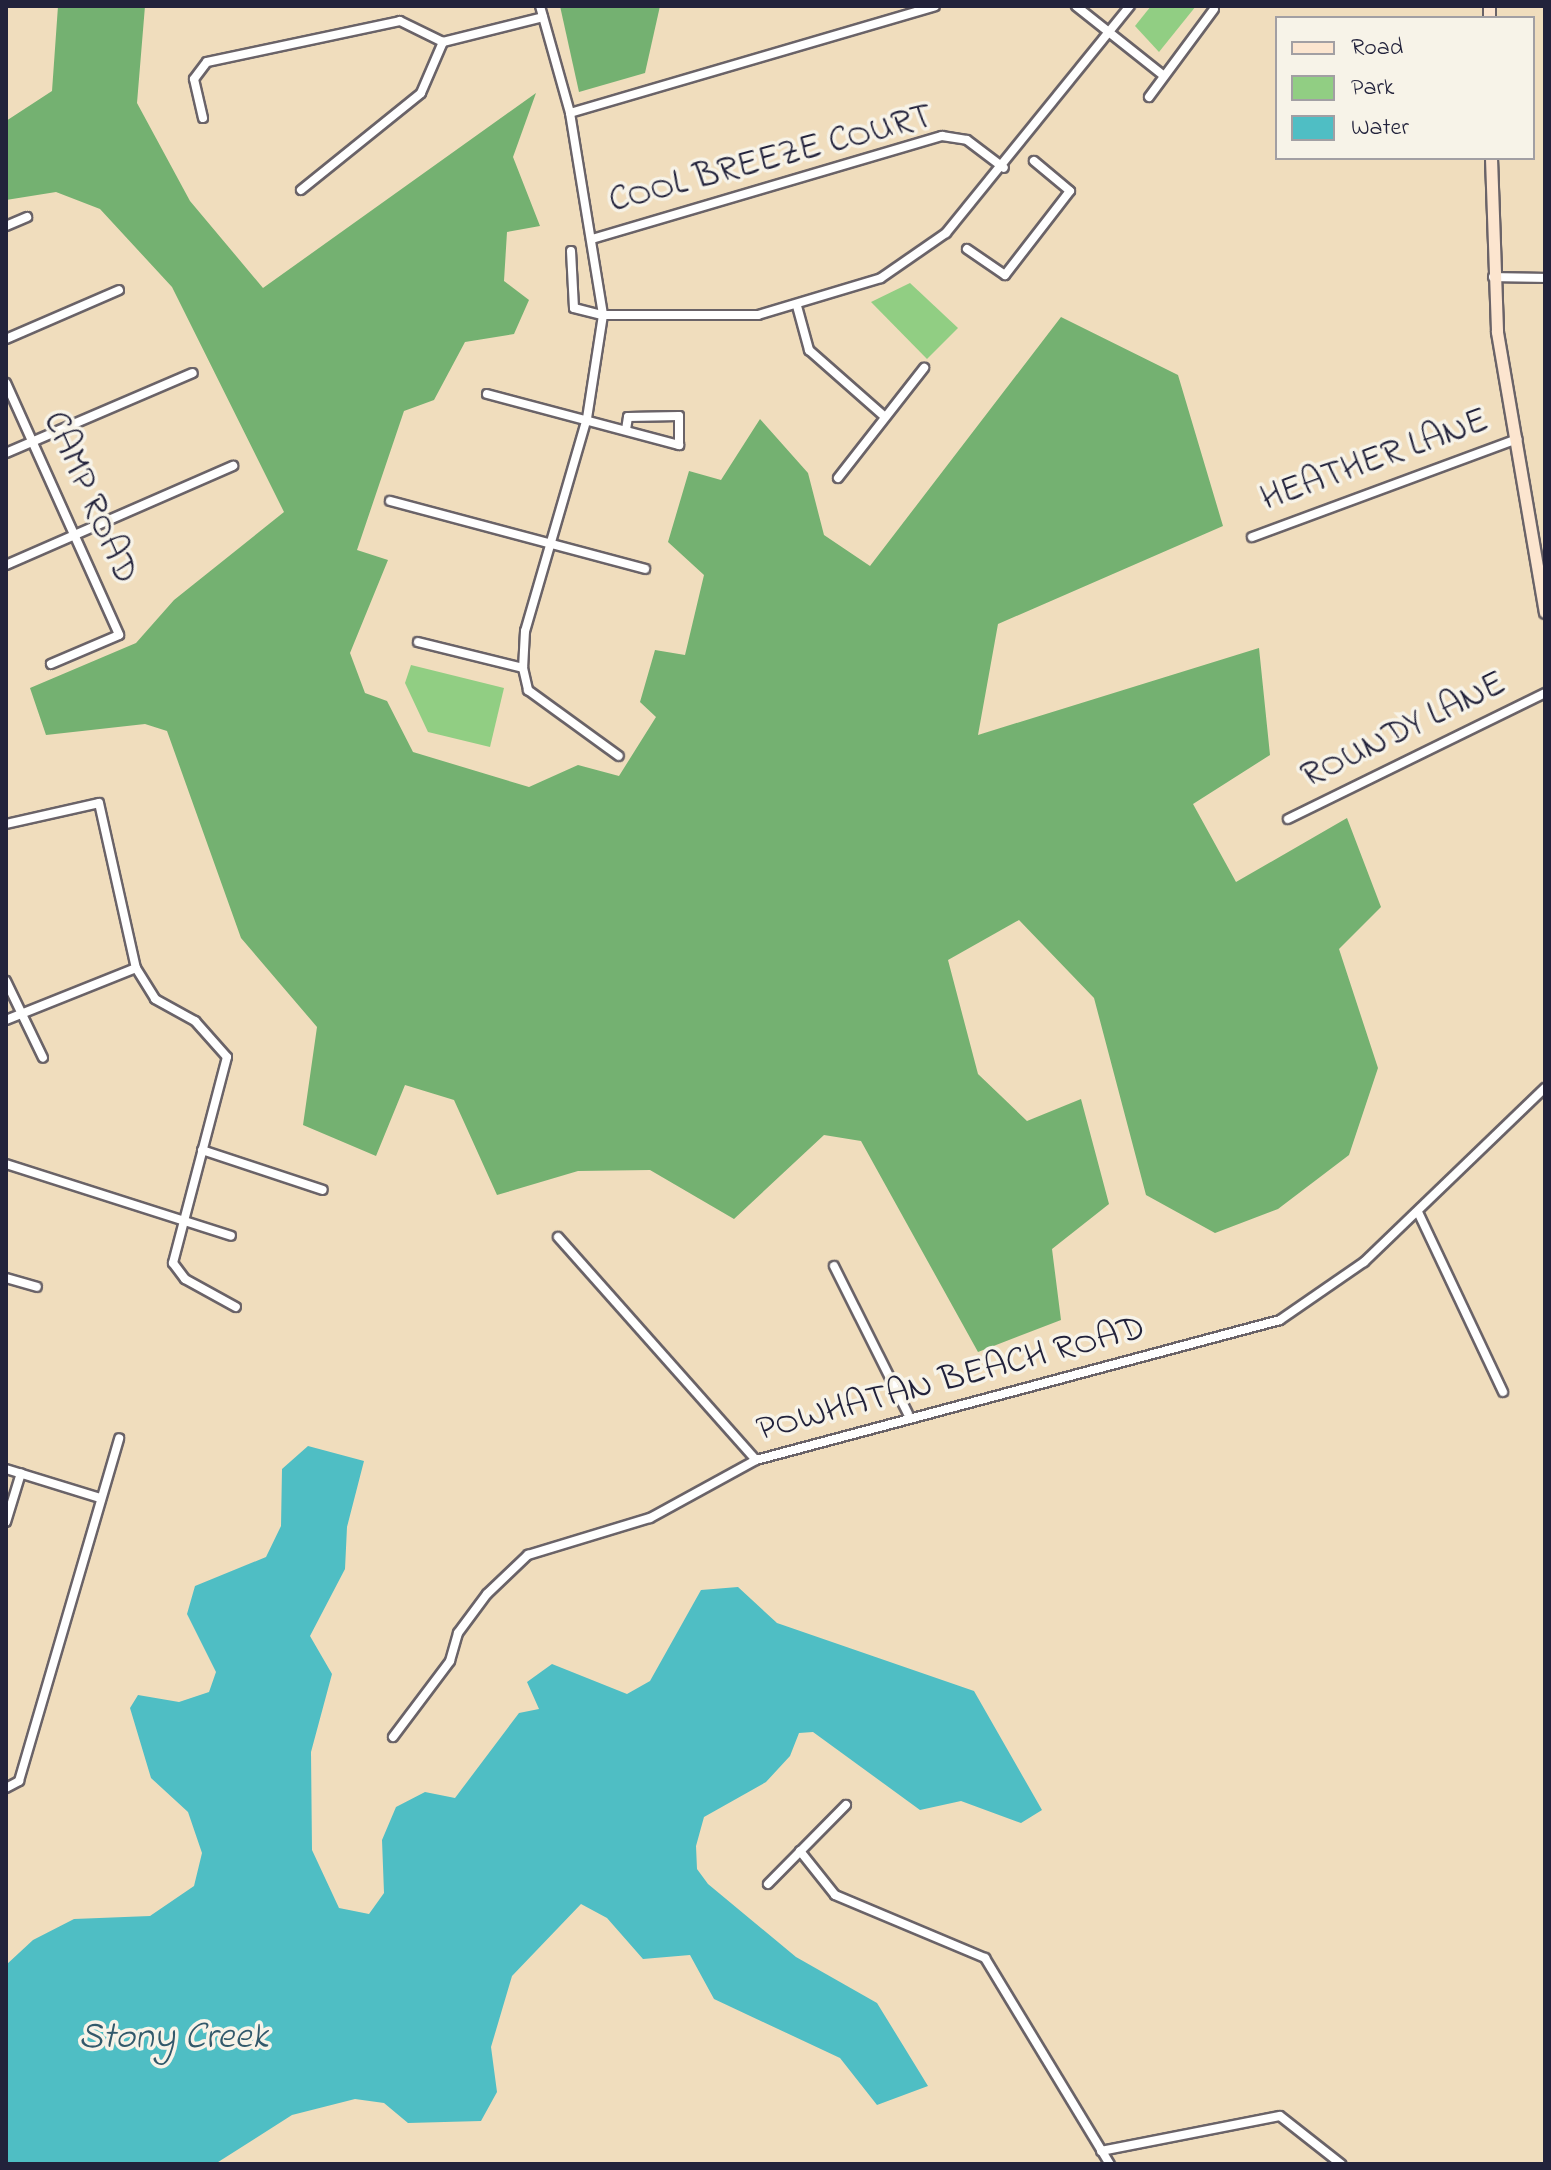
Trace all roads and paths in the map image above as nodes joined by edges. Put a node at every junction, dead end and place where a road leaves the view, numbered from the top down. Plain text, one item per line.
1 (540, 6) edge
2 (935, 6) edge
3 (1076, 6) edge
4 (1130, 6) edge
5 (1214, 9) dead end
6 (543, 17) junction
7 (1108, 33) junction
8 (443, 42) junction
9 (1164, 76) junction
10 (1149, 97) dead end
11 (570, 113) junction
12 (203, 118) dead end
13 (1491, 160) edge
14 (1034, 161) dead end
15 (1004, 168) junction
16 (301, 190) dead end
17 (27, 217) dead end
18 (6, 226) edge
19 (592, 239) junction
20 (967, 249) dead end
21 (571, 251) dead end
22 (1493, 277) junction
23 (1545, 278) edge
24 (119, 290) dead end
25 (797, 306) junction
26 (603, 315) junction
27 (6, 339) edge
28 (924, 368) dead end
29 (193, 373) dead end
30 (6, 383) edge
31 (487, 394) dead end
32 (885, 417) junction
33 (587, 418) junction
34 (626, 429) junction
35 (1517, 439) junction
36 (32, 442) junction
37 (6, 453) edge
38 (233, 466) dead end
39 (838, 478) dead end
40 (390, 501) dead end
41 (1252, 537) dead end
42 (74, 538) junction
43 (552, 544) junction
44 (6, 565) edge
45 (645, 569) dead end
46 (1545, 612) edge
47 (418, 642) dead end
48 (51, 664) dead end
49 (523, 668) junction
50 (1545, 693) edge
51 (619, 756) dead end
52 (1288, 819) dead end
53 (6, 824) edge
54 (136, 968) junction
55 (6, 981) edge
56 (20, 1014) junction
57 (6, 1020) edge
58 (43, 1058) dead end
59 (1545, 1088) edge
60 (202, 1150) junction
61 (6, 1164) edge
62 (323, 1190) dead end
63 (1418, 1212) junction
64 (181, 1220) junction
65 (231, 1236) dead end
66 (558, 1237) dead end
67 (834, 1266) dead end
68 (6, 1278) edge
69 (37, 1287) dead end
70 (236, 1307) dead end
71 (1503, 1392) dead end
72 (908, 1414) junction
73 (119, 1438) dead end
74 (756, 1460) junction
75 (6, 1469) edge
76 (21, 1473) junction
77 (100, 1498) junction
78 (6, 1522) edge
79 (393, 1737) dead end
80 (6, 1788) edge
81 (846, 1805) dead end
82 (800, 1851) junction
83 (768, 1884) dead end
84 (1101, 2151) junction
85 (1110, 2164) edge
86 (1341, 2164) edge

1 - 6 street
2 - 11 street
3 - 7 street
4 - 7 street
5 - 9 street
6 - 8 street
6 - 11 street
7 - 9 street
7 - 15 street
8 - 12 street
8 - 16 street
9 - 10 street
11 - 19 street
13 - 22 main road
14 - 20 street
15 - 19 street, COOL BREEZE COURT
15 - 25 street
17 - 18 street
19 - 26 street
21 - 26 street
22 - 23 street
22 - 35 main road
24 - 27 street
25 - 26 street
25 - 32 street
26 - 33 street
28 - 32 street
29 - 36 street
30 - 36 street, CAMP ROAD
31 - 33 street
32 - 39 street
33 - 34 street
33 - 43 street
34 - 34 street
35 - 41 street, HEATHER LANE
35 - 46 main road
36 - 37 street
36 - 42 street, CAMP ROAD
38 - 42 street
40 - 43 street
42 - 44 street
42 - 48 street, CAMP ROAD
43 - 45 street
43 - 49 street
47 - 49 street
49 - 51 street
50 - 52 street, ROUNDY LANE
53 - 54 street
54 - 56 street
54 - 60 street
55 - 56 street
56 - 57 street
56 - 58 street
59 - 63 street, POWHATAN BEACH ROAD
60 - 62 street
60 - 64 street
61 - 64 street
63 - 71 street
63 - 72 street, POWHATAN BEACH ROAD
64 - 65 street
64 - 70 street
66 - 74 street
67 - 72 street
68 - 69 street
72 - 74 street, POWHATAN BEACH ROAD
73 - 77 street
74 - 79 street, POWHATAN BEACH ROAD
75 - 76 street
76 - 77 street
76 - 78 street
77 - 80 street
81 - 82 street
82 - 83 street
82 - 84 street
84 - 85 street
84 - 86 street

